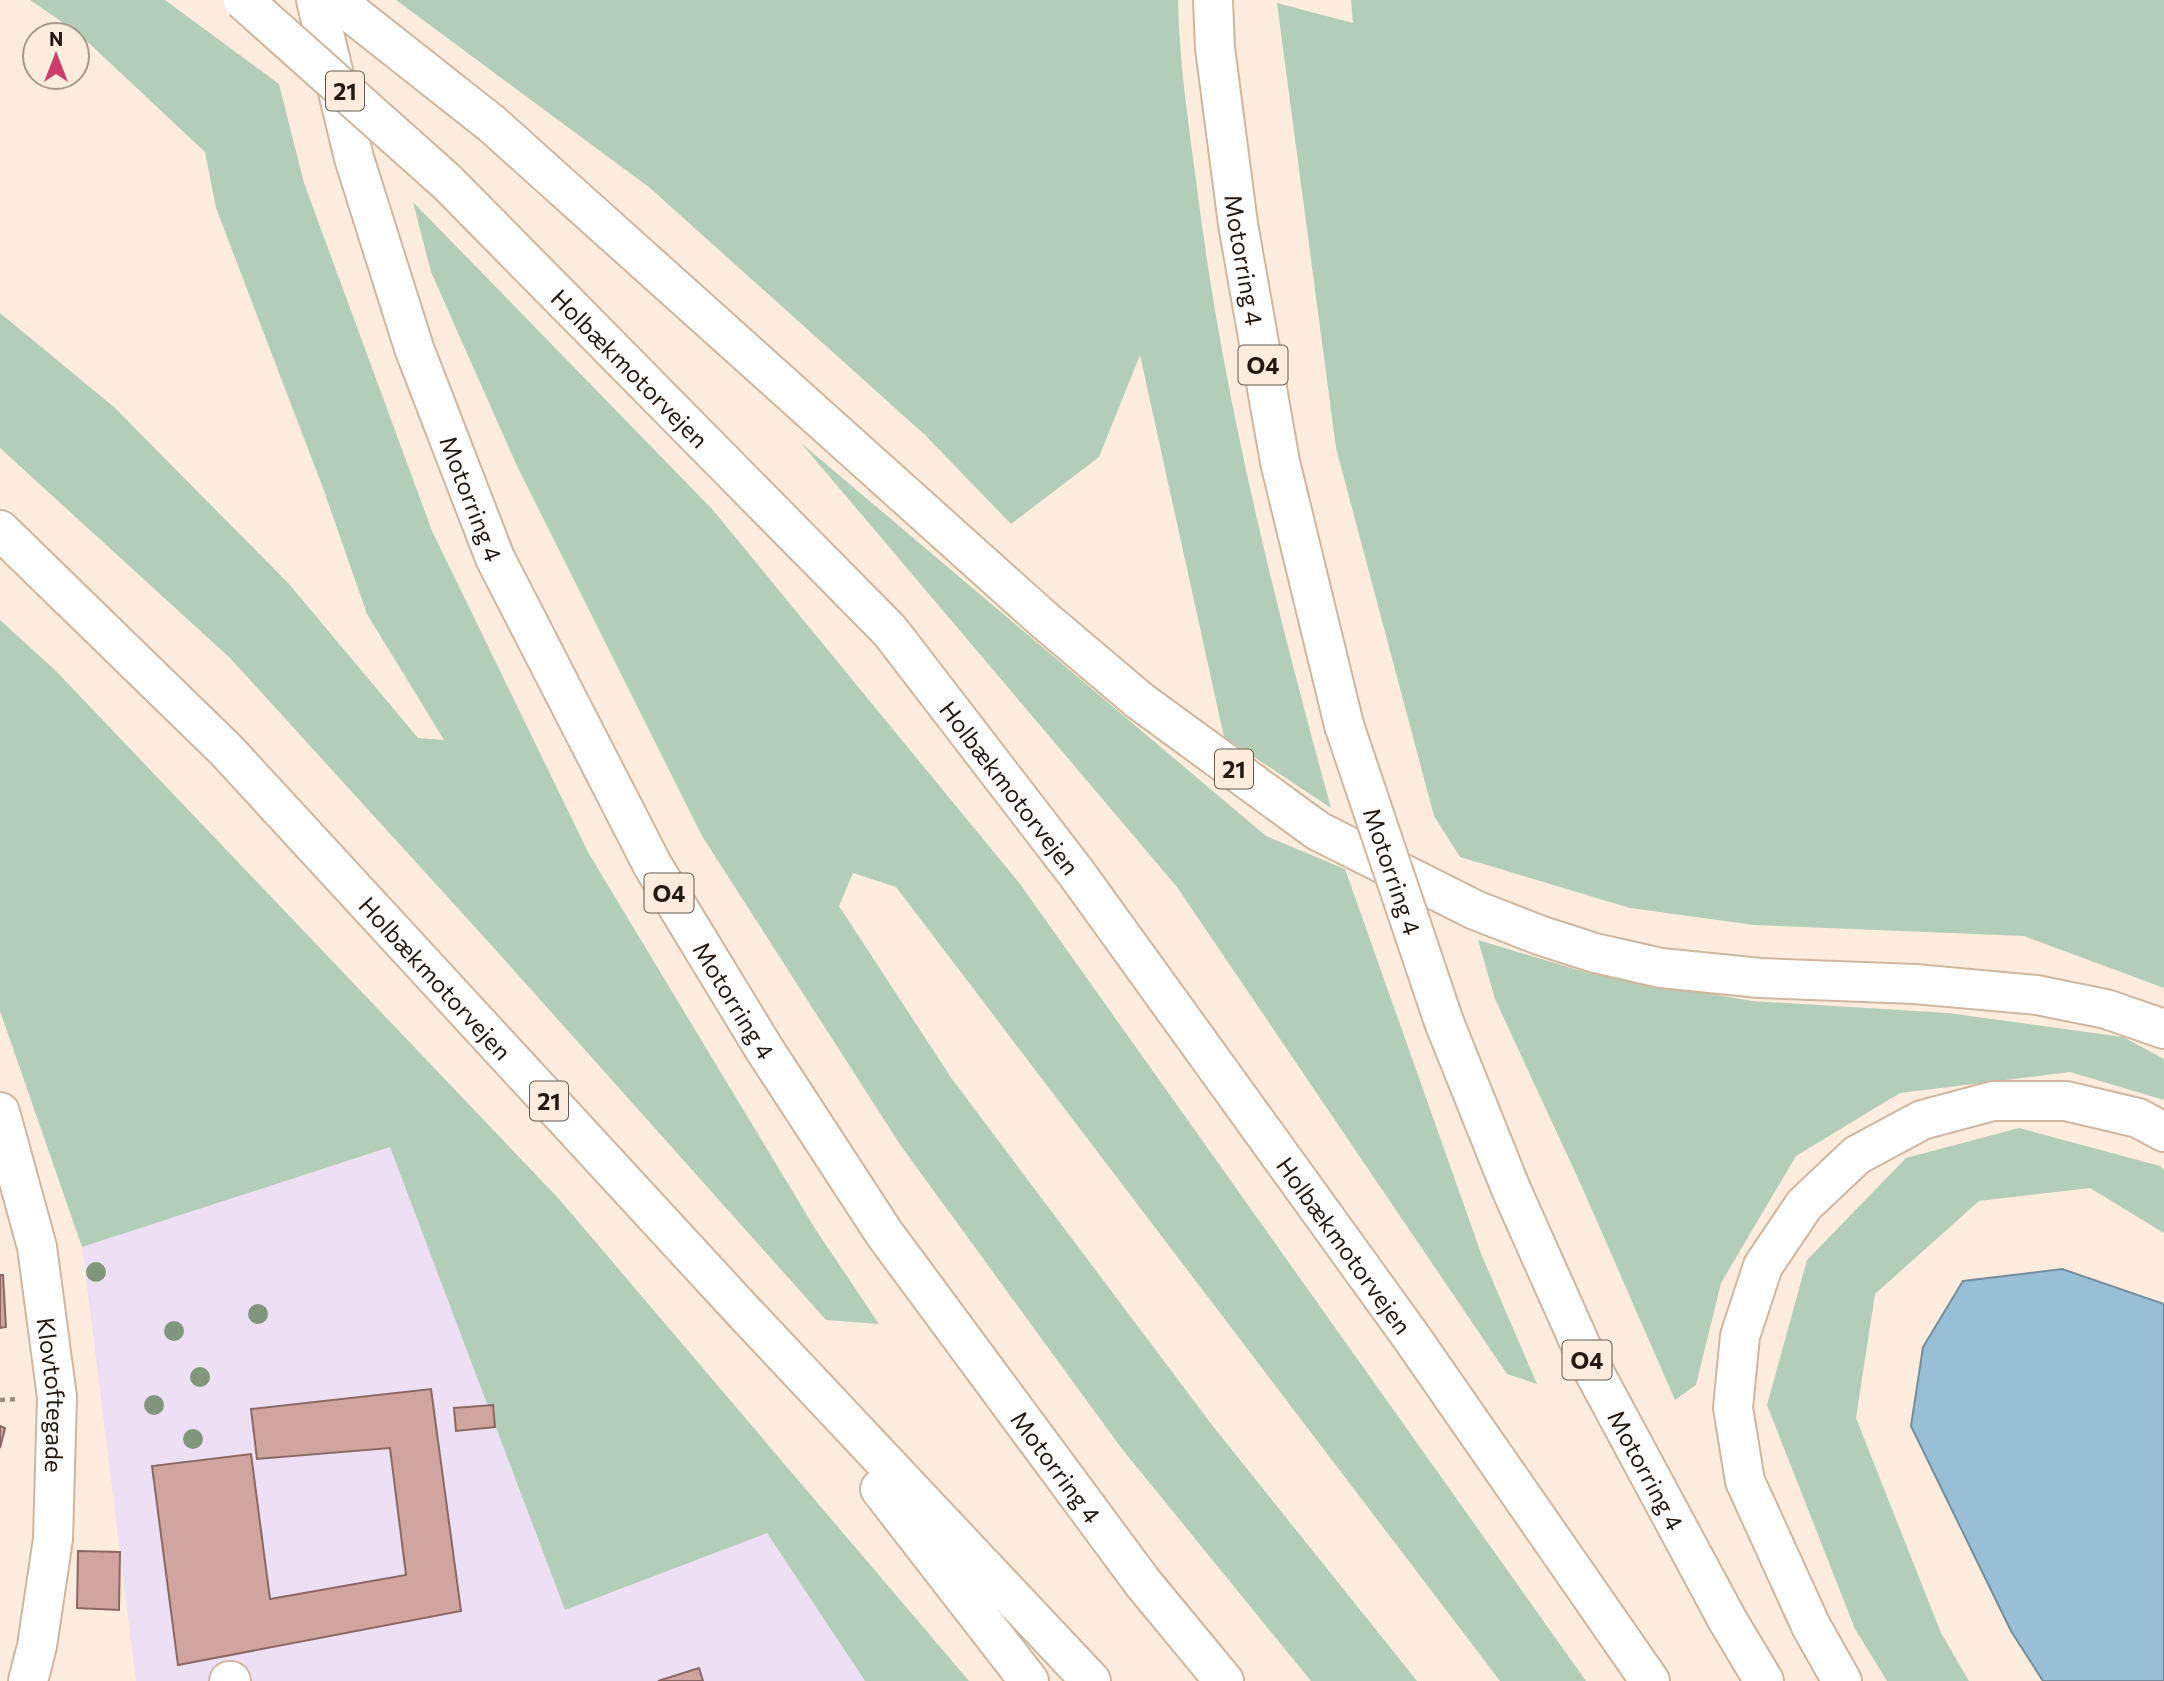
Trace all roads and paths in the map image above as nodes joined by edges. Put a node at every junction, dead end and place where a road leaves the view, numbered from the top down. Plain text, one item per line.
1 (243, 0) edge
2 (316, 0) edge
3 (335, 0) edge
4 (1213, 0) edge
5 (0, 530) edge
6 (2164, 1029) edge
7 (0, 1112) edge
8 (2164, 1132) edge
9 (742, 1310) junction
10 (28, 1681) edge
11 (1029, 1681) edge
12 (1091, 1681) edge
13 (1224, 1681) edge
14 (1650, 1681) edge
15 (1764, 1681) edge
16 (1842, 1681) edge

1 - 14 main road, Holbækmotorvejen / 21, bridge
2 - 13 main road, Motorring 4 / O4
3 - 6 main road, 21
4 - 15 main road, Motorring 4 / O4, bridge
5 - 9 main road, Holbækmotorvejen / 21
7 - 10 main road, Klovtoftegade
8 - 16 main road
9 - 11 main road
9 - 12 main road, Holbækmotorvejen / 21

